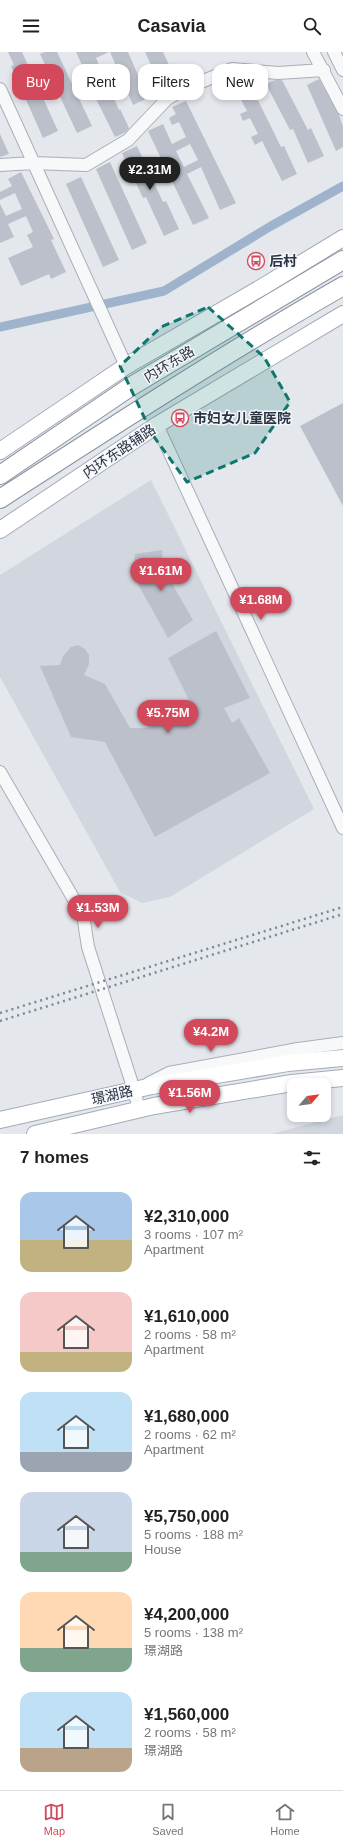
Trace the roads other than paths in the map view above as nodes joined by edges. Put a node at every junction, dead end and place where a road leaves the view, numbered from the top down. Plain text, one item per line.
1 (313, 52) edge
2 (334, 52) edge
3 (324, 70) junction
4 (343, 70) edge
5 (0, 89) edge
6 (343, 109) edge
7 (34, 163) junction
8 (0, 165) edge
9 (343, 238) edge
10 (343, 254) edge
11 (343, 260) edge
12 (343, 286) edge
13 (290, 291) junction
14 (343, 295) edge
15 (343, 314) edge
16 (269, 328) junction
17 (126, 366) junction
18 (157, 425) junction
19 (0, 451) edge
20 (0, 475) edge
21 (0, 499) edge
22 (0, 530) edge
23 (0, 772) edge
24 (343, 828) edge
25 (343, 1043) edge
26 (343, 1058) edge
27 (343, 1078) edge
28 (134, 1090) junction
29 (139, 1109) junction
30 (0, 1120) edge
31 (34, 1134) edge

1 - 3 street
2 - 4 street
3 - 6 street
3 - 7 street
5 - 7 street
7 - 8 street
7 - 17 street
9 - 17 main road
10 - 13 highway
11 - 13 highway, 内环东路
12 - 16 highway, 内环东路
13 - 20 highway, 内环东路
14 - 16 highway
15 - 18 main road, 内环东路辅路
16 - 21 highway, 内环东路
17 - 19 main road
18 - 22 main road, 内环东路辅路
18 - 24 street
23 - 28 street
25 - 28 street
26 - 28 main road, 璟湖路
27 - 29 main road, 璟湖路
28 - 29 street
28 - 30 main road, 璟湖路
29 - 31 main road, 璟湖路

